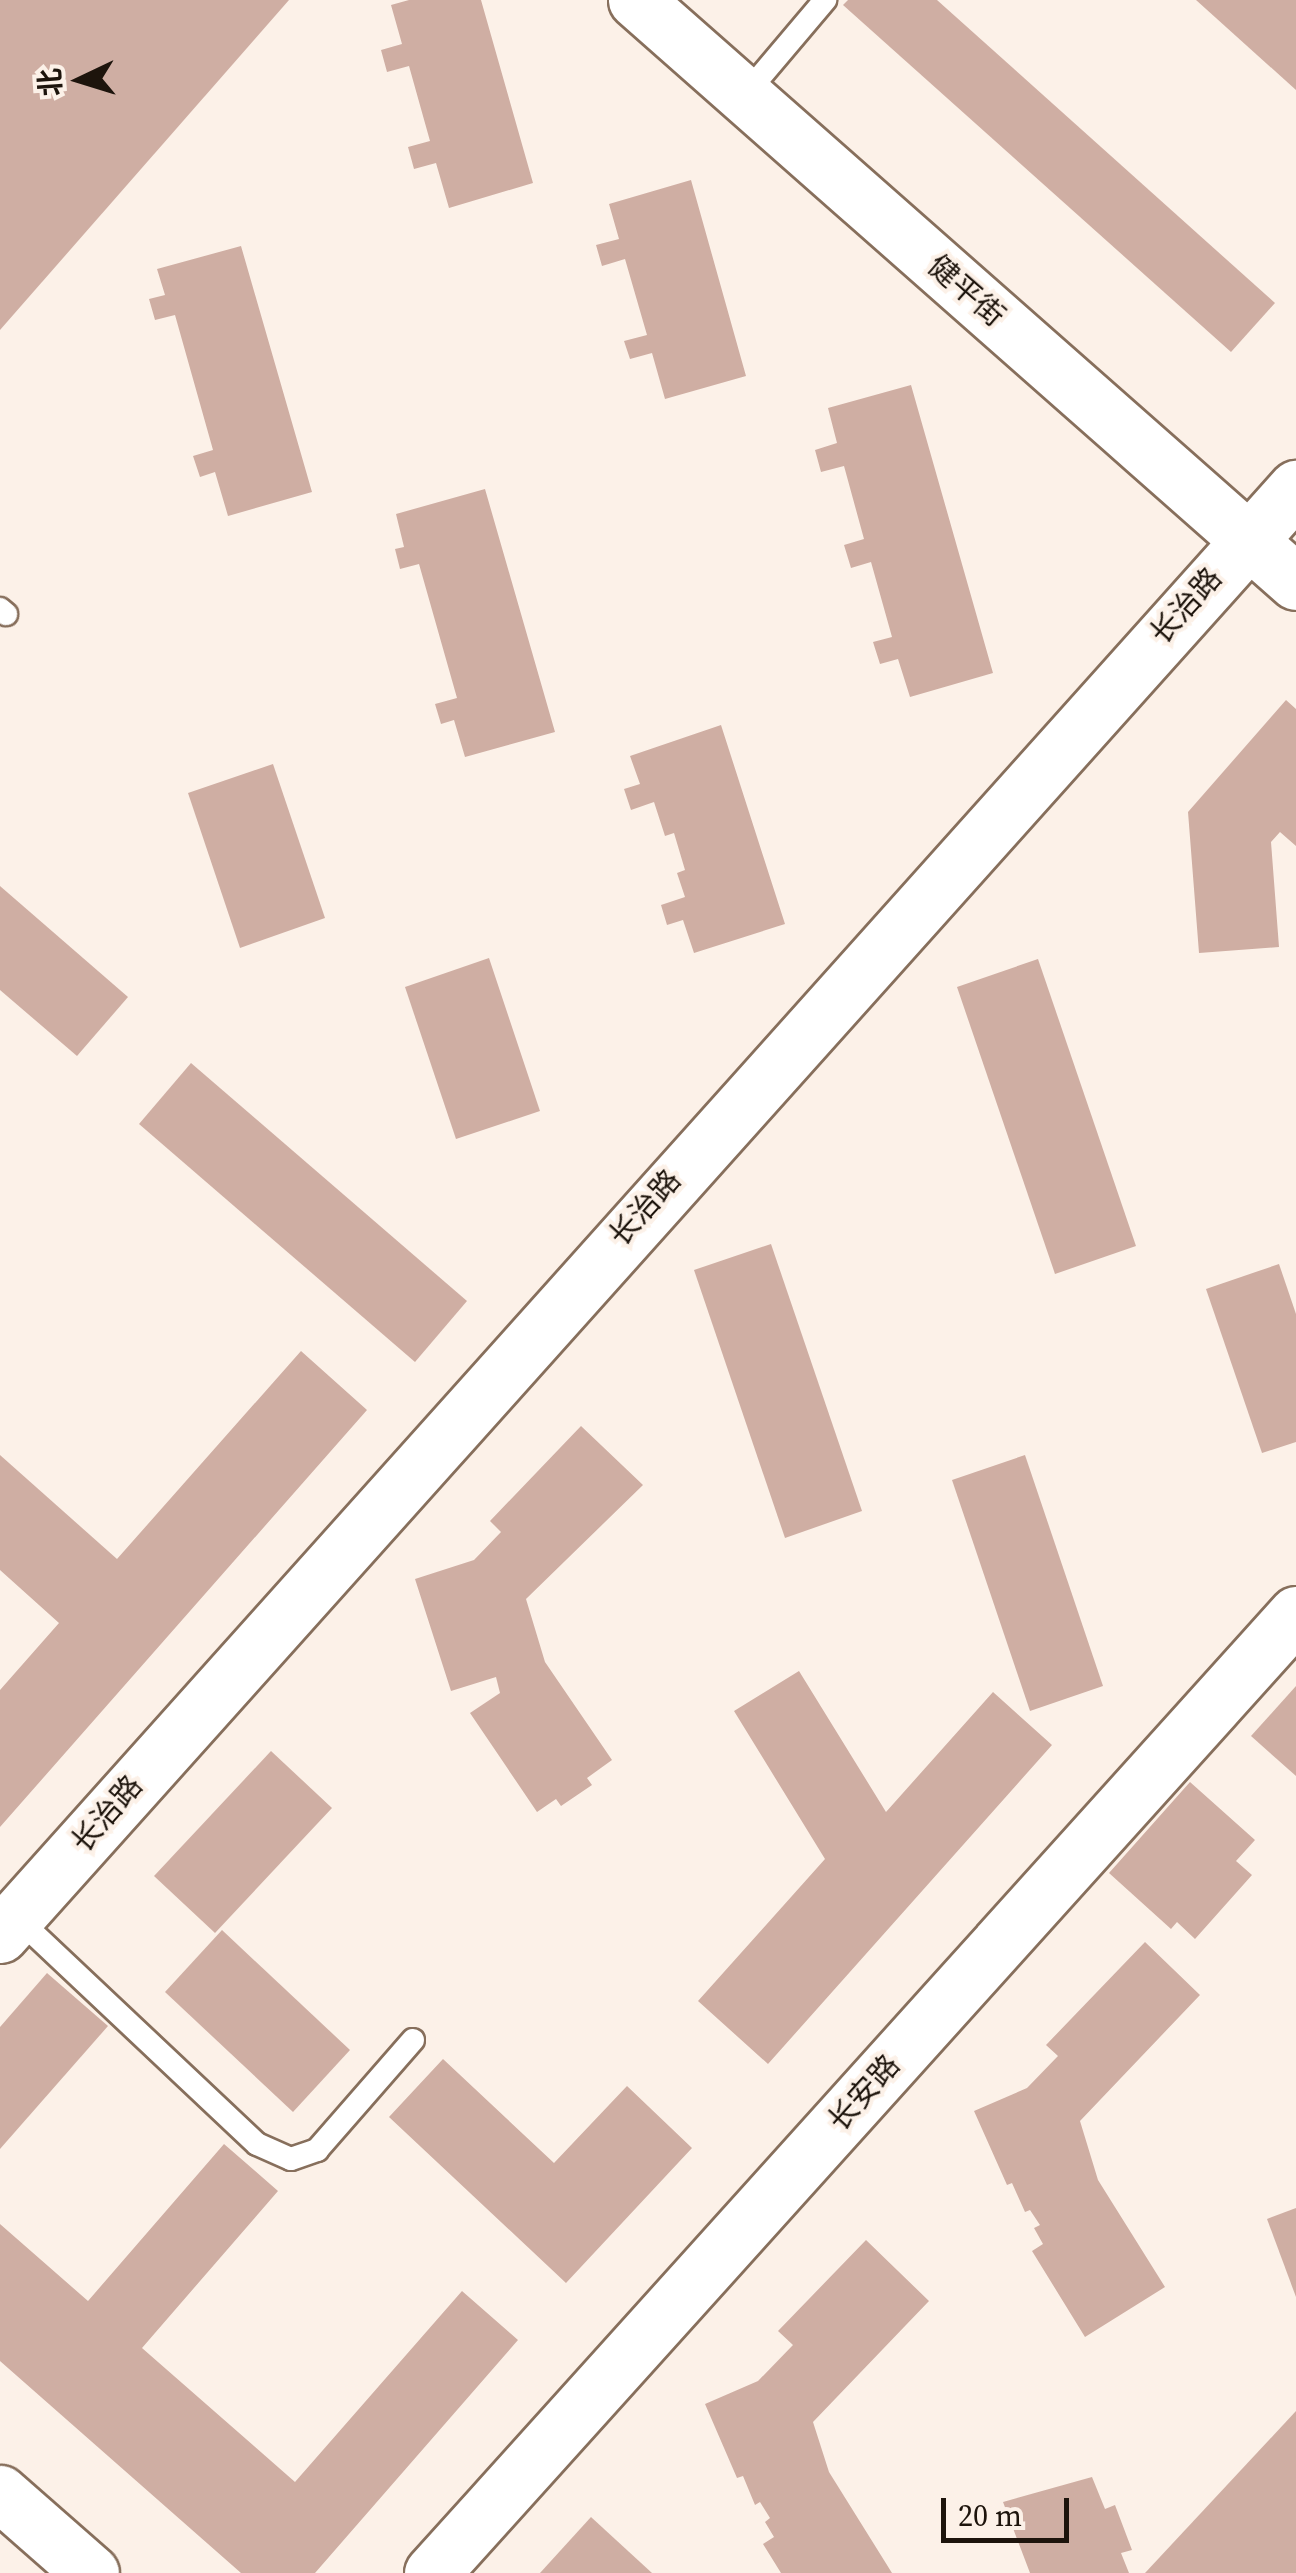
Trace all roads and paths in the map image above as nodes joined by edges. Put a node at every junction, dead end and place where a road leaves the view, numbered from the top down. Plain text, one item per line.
1 (636, 0) edge
2 (825, 0) edge
3 (744, 96) junction
4 (1296, 488) edge
5 (1247, 539) junction
6 (1296, 582) edge
7 (1296, 1614) edge
8 (8, 1926) edge
9 (414, 2040) dead end
10 (0, 2493) edge
11 (91, 2573) edge
12 (432, 2573) edge

1 - 3 street, 健平街
2 - 3 lane
3 - 5 street, 健平街
4 - 5 street, 长治路
5 - 6 street, 健平街
5 - 8 street, 长治路
7 - 12 street, 长安路
8 - 9 lane
10 - 11 street

